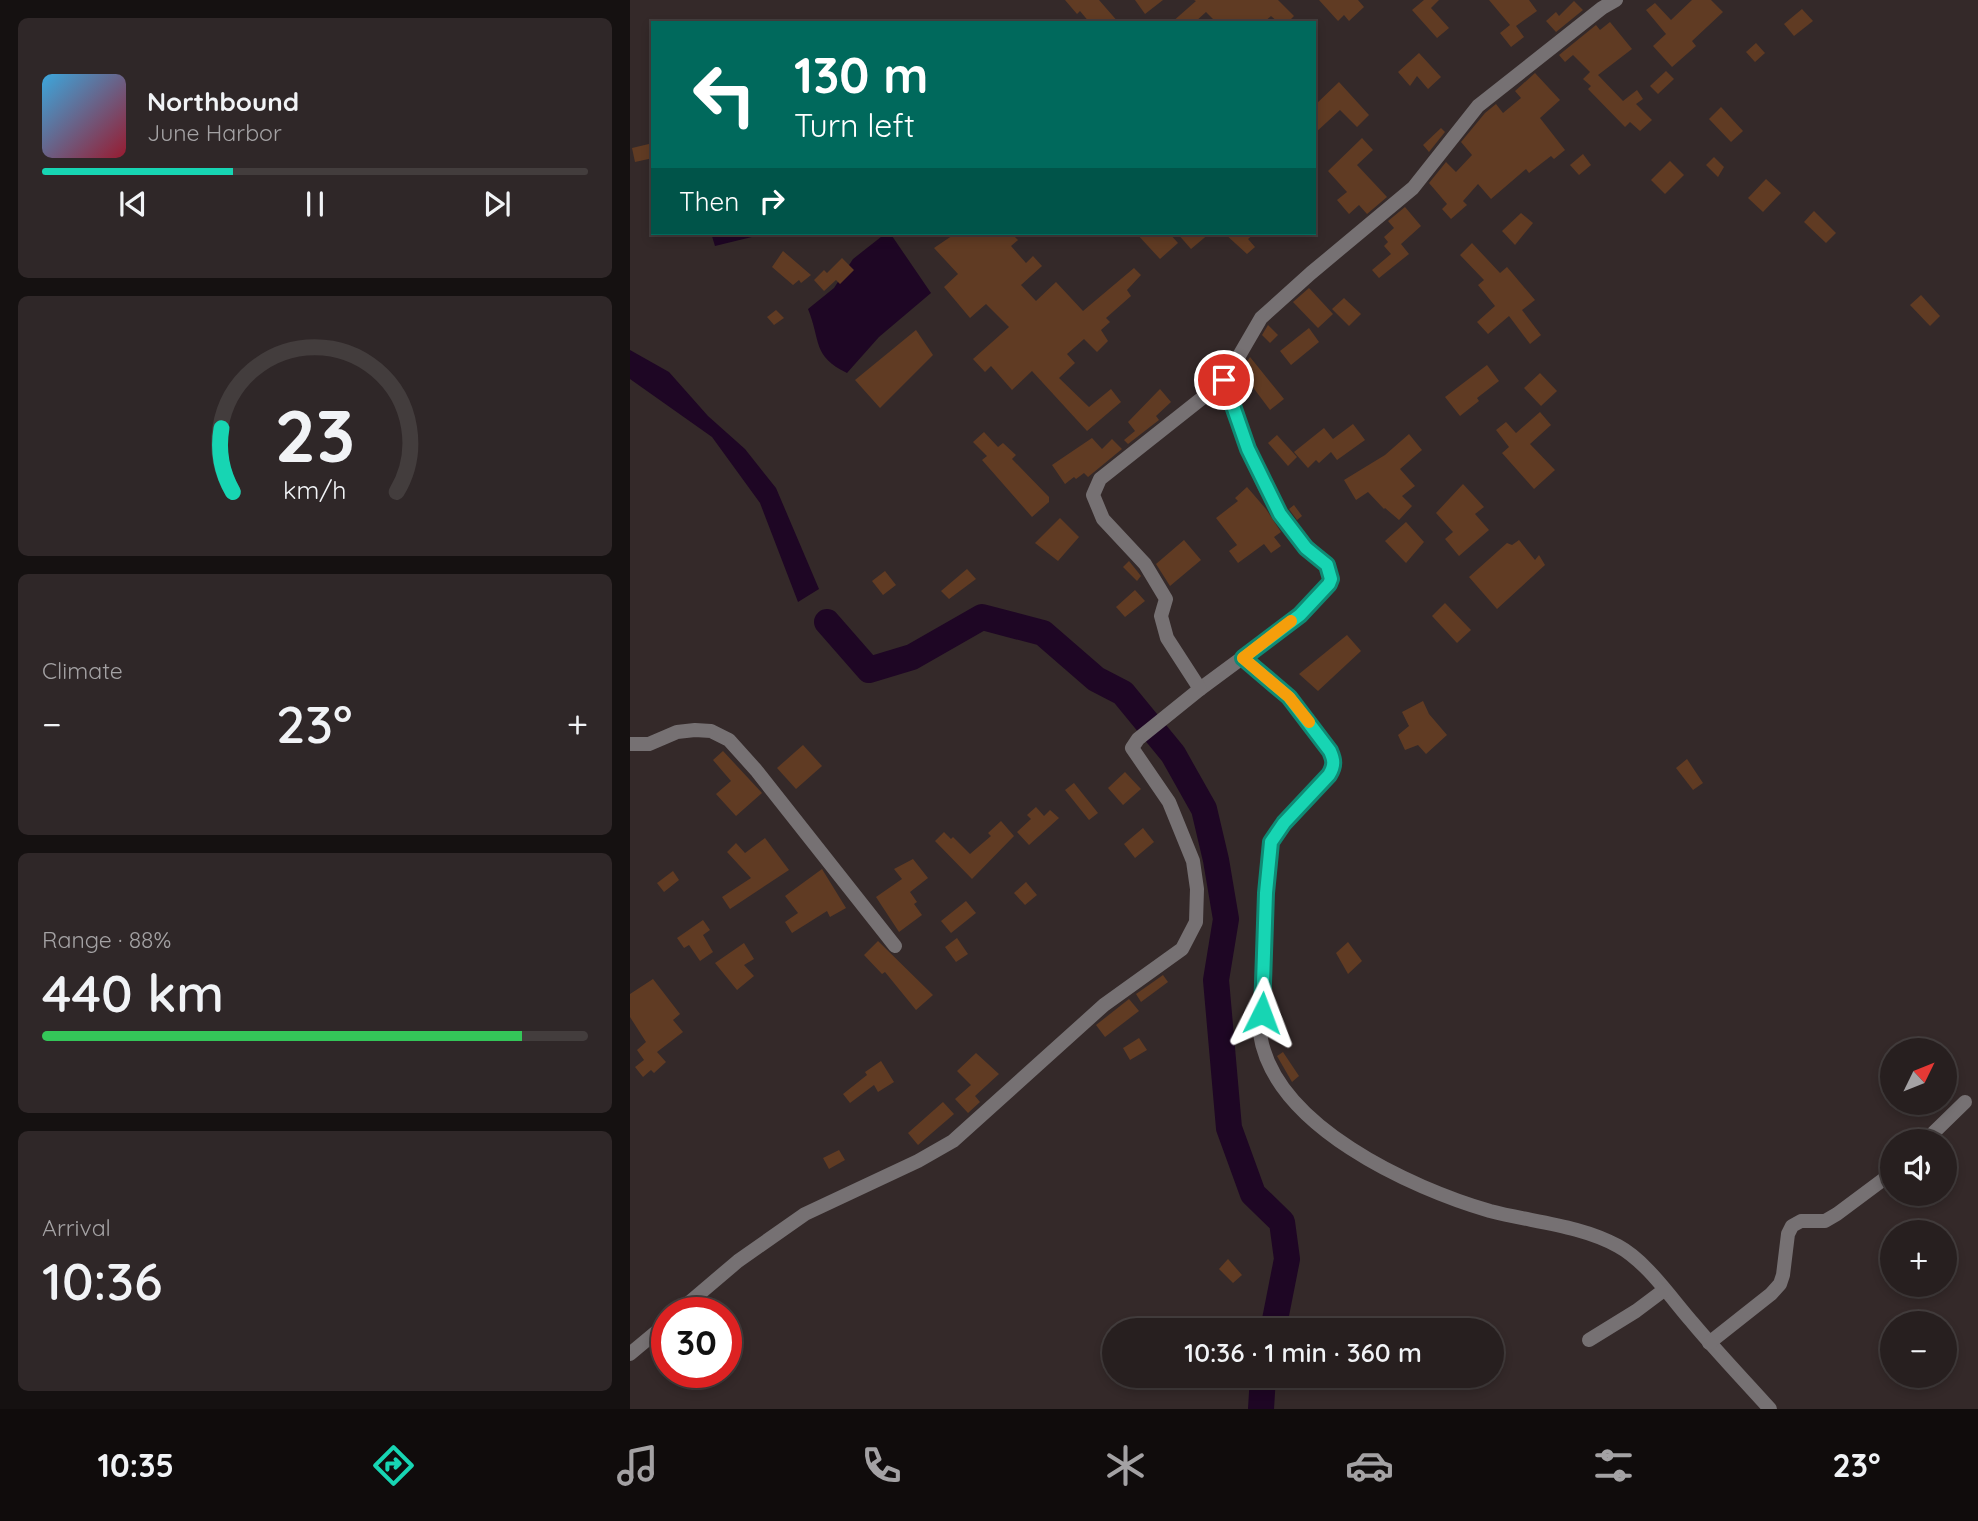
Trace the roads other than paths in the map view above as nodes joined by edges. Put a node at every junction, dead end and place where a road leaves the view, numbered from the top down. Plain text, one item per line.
1 (1616, 0) edge
2 (1224, 380) junction
3 (1243, 658) junction
4 (1200, 689) junction
5 (630, 744) edge
6 (895, 946) dead end
7 (1965, 1102) dead end
8 (1937, 1129) edge
9 (1880, 1182) edge
10 (1664, 1290) junction
11 (696, 1297) edge
12 (651, 1336) edge
13 (1589, 1340) dead end
14 (1709, 1343) junction
15 (630, 1354) edge
16 (1770, 1409) edge

1 - 2 street
2 - 3 street
2 - 4 street
3 - 4 street
3 - 10 street
4 - 11 street
5 - 6 street
7 - 8 street
9 - 14 street
10 - 13 street
10 - 14 street
12 - 15 street
14 - 16 street

